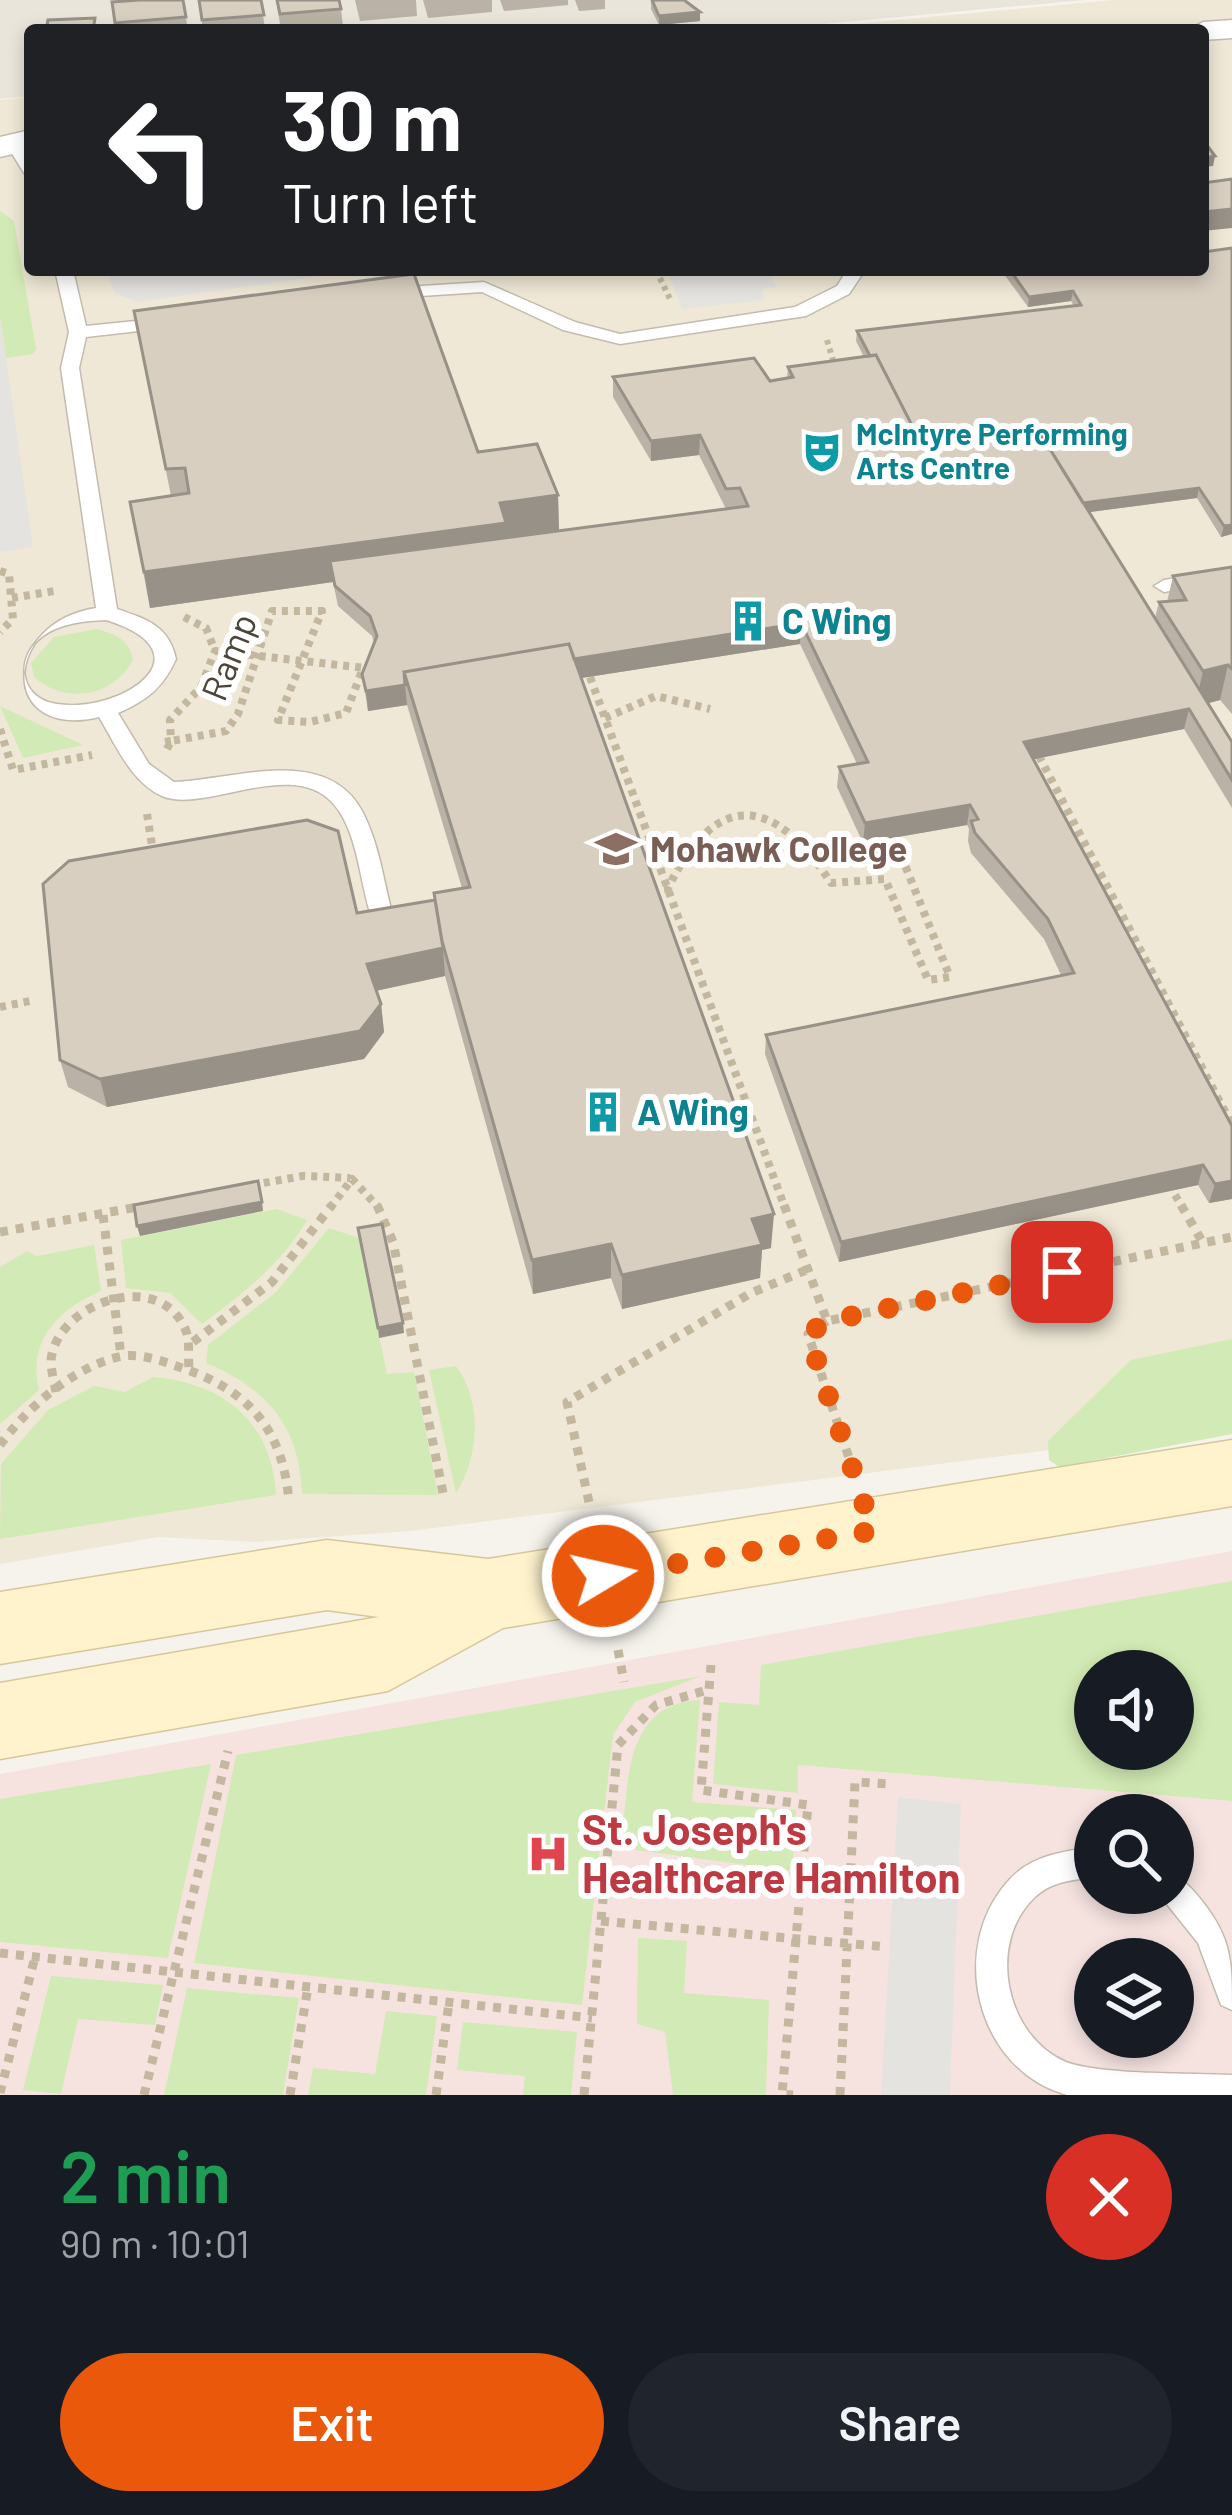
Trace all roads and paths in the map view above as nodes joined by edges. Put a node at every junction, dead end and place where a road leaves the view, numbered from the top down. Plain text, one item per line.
1 (65, 276) edge
2 (659, 276) edge
3 (850, 276) edge
4 (368, 296) edge
5 (677, 315) dead end
6 (183, 321) edge
7 (78, 332) junction
8 (827, 340) dead end
9 (839, 380) edge
10 (0, 571) edge
11 (1232, 574) edge
12 (1164, 586) dead end
13 (106, 613) junction
14 (0, 632) edge
15 (226, 653) dead end
16 (255, 656) junction
17 (301, 661) junction
18 (363, 668) junction
19 (374, 670) edge
20 (590, 676) edge
21 (710, 709) dead end
22 (106, 711) junction
23 (605, 718) junction
24 (171, 741) dead end
25 (1039, 756) edge
26 (13, 770) dead end
27 (0, 773) edge
28 (820, 862) junction
29 (668, 888) junction
30 (645, 892) edge
31 (380, 909) edge
32 (30, 1001) dead end
33 (0, 1006) edge
34 (1232, 1125) edge
35 (352, 1178) junction
36 (230, 1189) edge
37 (1175, 1195) edge
38 (166, 1202) edge
39 (103, 1214) junction
40 (0, 1232) edge
41 (1232, 1237) edge
42 (1203, 1243) junction
43 (808, 1269) junction
44 (116, 1298) junction
45 (827, 1321) junction
46 (193, 1342) junction
47 (121, 1356) junction
48 (189, 1370) junction
49 (56, 1392) junction
50 (0, 1445) edge
51 (1232, 1473) edge
52 (444, 1498) dead end
53 (289, 1502) dead end
54 (589, 1502) dead end
55 (873, 1531) junction
56 (488, 1595) junction
57 (0, 1628) edge
58 (618, 1650) dead end
59 (711, 1665) dead end
60 (625, 1682) dead end
61 (707, 1690) junction
62 (0, 1721) edge
63 (228, 1751) dead end
64 (890, 1784) dead end
65 (1074, 1865) edge
66 (1193, 1914) edge
67 (601, 1921) junction
68 (796, 1936) junction
69 (850, 1941) junction
70 (887, 1947) dead end
71 (0, 1953) edge
72 (34, 1957) junction
73 (172, 1972) junction
74 (308, 1987) junction
75 (1232, 1994) edge
76 (449, 2002) junction
77 (592, 2018) junction
78 (1232, 2092) edge
79 (0, 2093) edge
80 (144, 2095) edge
81 (290, 2095) edge
82 (436, 2095) edge
83 (584, 2095) edge
84 (793, 2095) edge
85 (841, 2095) edge

1 - 7 lane
2 - 5 path
3 - 4 lane
6 - 7 lane
7 - 13 lane
8 - 9 path
10 - 14 path
11 - 12 lane
13 - 22 lane
13 - 22 lane
15 - 16 path
16 - 17 path
16 - 17 path, Ramp
16 - 24 path, Ramp
17 - 18 path
17 - 18 path, Ramp
18 - 19 path
20 - 23 path
21 - 23 path
22 - 31 lane
23 - 29 path
25 - 34 path
26 - 27 path
28 - 28 path
28 - 29 path
29 - 30 path
29 - 43 path
32 - 33 path
35 - 36 path
35 - 46 path
35 - 52 path
37 - 42 path
38 - 39 path
39 - 40 path
39 - 44 path
41 - 42 path
42 - 45 path
43 - 45 path
43 - 54 path
44 - 46 path
44 - 47 path
44 - 49 path
45 - 55 path
46 - 48 path
47 - 48 path
47 - 49 path
48 - 53 path
49 - 50 path
51 - 55 main road
55 - 56 main road
56 - 57 main road
56 - 62 main road
58 - 60 path
59 - 61 path
61 - 67 path
61 - 68 path
63 - 73 path
64 - 69 path
65 - 78 lane
66 - 75 lane
67 - 68 path
67 - 77 path
68 - 69 path
68 - 84 path
69 - 70 path
69 - 85 path
71 - 72 path
72 - 73 path
72 - 79 path
73 - 74 path
73 - 80 path
74 - 76 path
74 - 81 path
76 - 77 path
76 - 82 path
77 - 83 path

